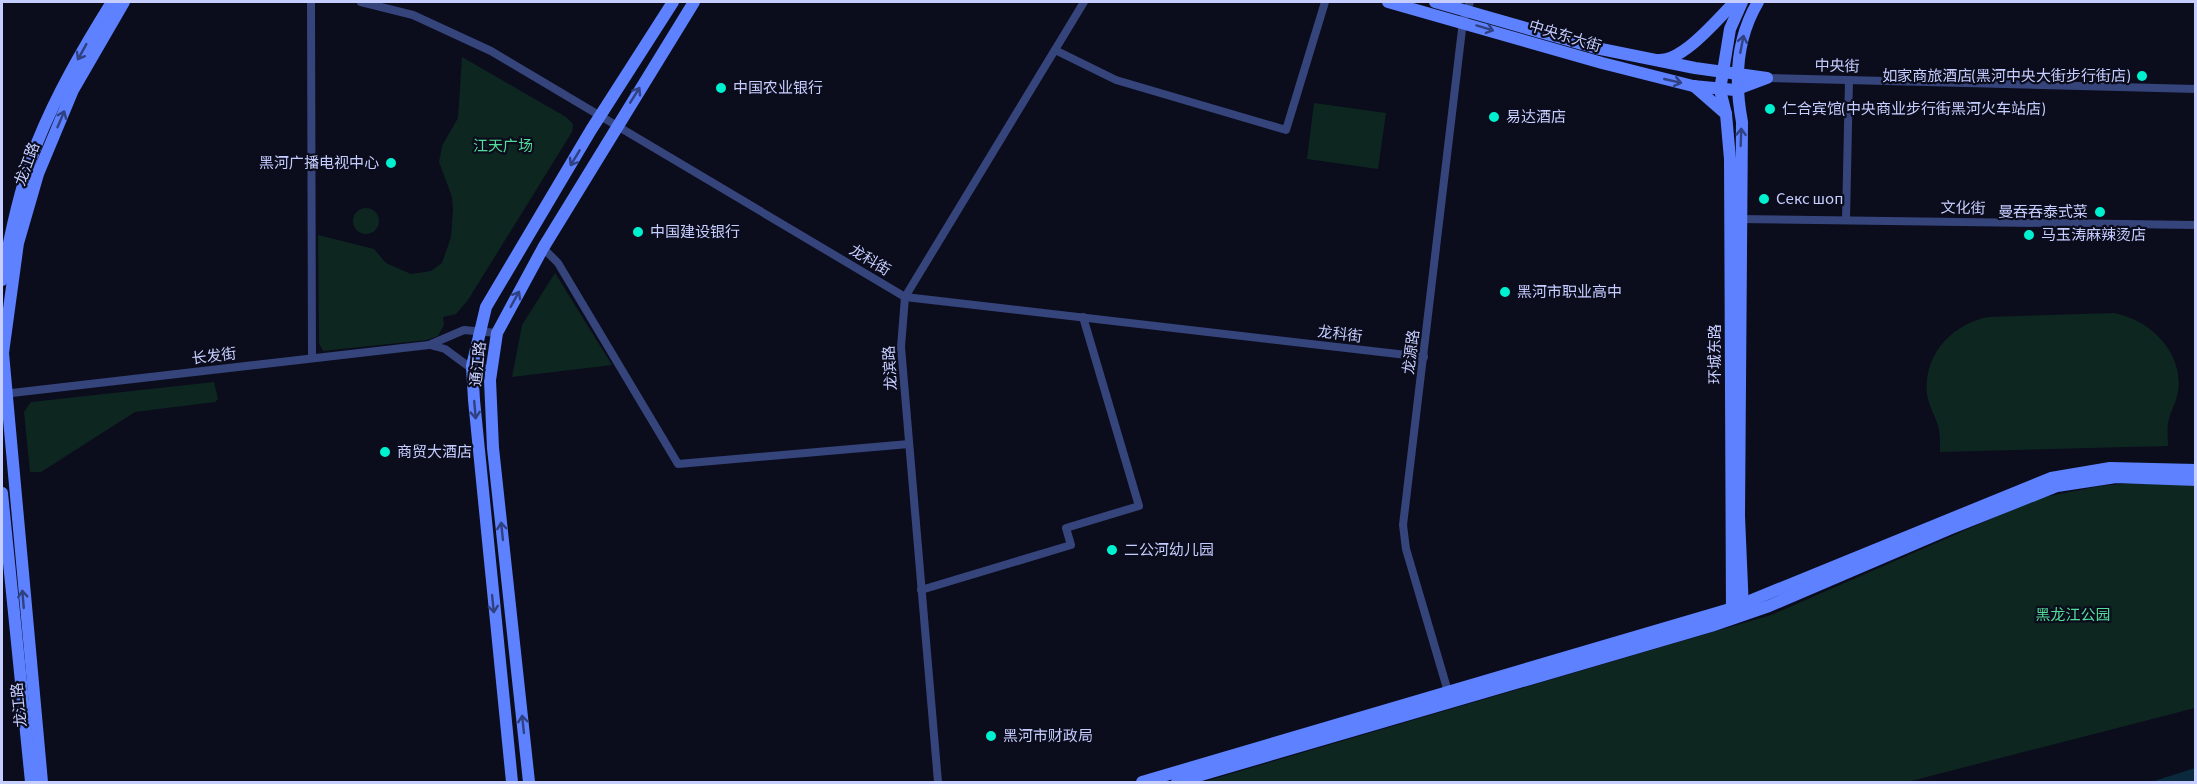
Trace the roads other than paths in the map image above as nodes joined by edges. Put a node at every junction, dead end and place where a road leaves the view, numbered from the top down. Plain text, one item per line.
1 (112, 2) edge
2 (124, 2) edge
3 (311, 2) edge
4 (361, 2) edge
5 (673, 2) edge
6 (694, 2) edge
7 (1084, 2) edge
8 (1324, 2) edge
9 (1388, 2) edge
10 (1435, 2) edge
11 (1735, 2) edge
12 (1742, 2) edge
13 (1758, 2) edge
14 (1466, 11) edge
15 (1055, 50) junction
16 (1653, 60) junction
17 (1723, 71) junction
18 (1737, 72) junction
19 (1767, 78) junction
20 (1849, 80) junction
21 (1693, 86) junction
22 (2196, 89) edge
23 (1720, 90) junction
24 (1735, 90) junction
25 (1726, 114) junction
26 (600, 116) junction
27 (617, 126) junction
28 (1735, 219) junction
29 (1846, 219) junction
30 (2196, 225) edge
31 (543, 248) junction
32 (2, 280) edge
33 (905, 297) junction
34 (1083, 317) junction
35 (478, 331) junction
36 (497, 333) junction
37 (429, 345) junction
38 (1424, 357) junction
39 (312, 358) junction
40 (472, 366) junction
41 (490, 369) junction
42 (3, 394) edge
43 (909, 444) junction
44 (2196, 470) edge
45 (2196, 480) edge
46 (2, 493) edge
47 (921, 590) junction
48 (1737, 612) junction
49 (1449, 697) junction
50 (31, 783) edge
51 (42, 783) edge
52 (512, 783) edge
53 (530, 783) edge
54 (938, 783) edge
55 (1142, 783) edge
56 (1177, 783) edge

1 -> 32 street, 龙江路
42 -> 2 street, 龙江路
3 - 39 street
4 - 26 street, 龙科街
5 - 26 street, 通江路
27 -> 6 street, 通江路
7 - 15 street, 龙滨路
8 - 15 street
9 - 14 street, 中央东大街
10 - 14 street, 中央东大街
11 - 16 street
12 - 17 street
18 -> 13 street, 环城东路
14 - 16 street, 中央东大街
14 -> 21 street, 中央东大街
14 - 38 street, 龙源路
15 - 33 street, 龙滨路
16 - 17 street, 中央东大街
17 - 18 street, 中央东大街
17 - 23 street
18 - 19 street, 中央东大街
18 - 24 street, 环城东路
19 - 20 street, 中央街
19 - 24 street
20 - 22 street, 中央街
20 - 29 street
21 - 23 street, 中央东大街
21 - 25 street
23 - 24 street, 中央东大街
23 - 25 street, 环城东路
28 -> 24 street, 环城东路
25 - 28 street, 环城东路
26 - 27 street, 龙科街
26 -> 35 street, 通江路
27 - 31 street, 通江路
27 - 33 street, 龙科街
28 - 29 street, 文化街
28 - 48 street, 环城东路
29 - 30 street, 文化街
36 -> 31 street, 通江路
31 - 43 street
33 - 34 street, 龙科街
33 - 43 street, 龙滨路
34 - 38 street, 龙科街
34 - 47 street
35 - 36 street, 长发街
35 - 37 street, 长发街
35 - 40 street, 通江路
36 - 41 street, 通江路
37 - 39 street, 长发街
37 - 40 street, 长发街
38 - 49 street, 龙源路
39 - 42 street, 长发街
40 - 41 street, 长发街
40 -> 52 street, 通江路
53 -> 41 street, 通江路
51 -> 42 street, 龙江路
43 - 47 street, 龙滨路
44 - 48 street
45 - 48 street
46 - 50 street, 龙江路
47 - 54 street, 龙滨路
48 - 49 street
49 - 55 street
49 - 56 street

